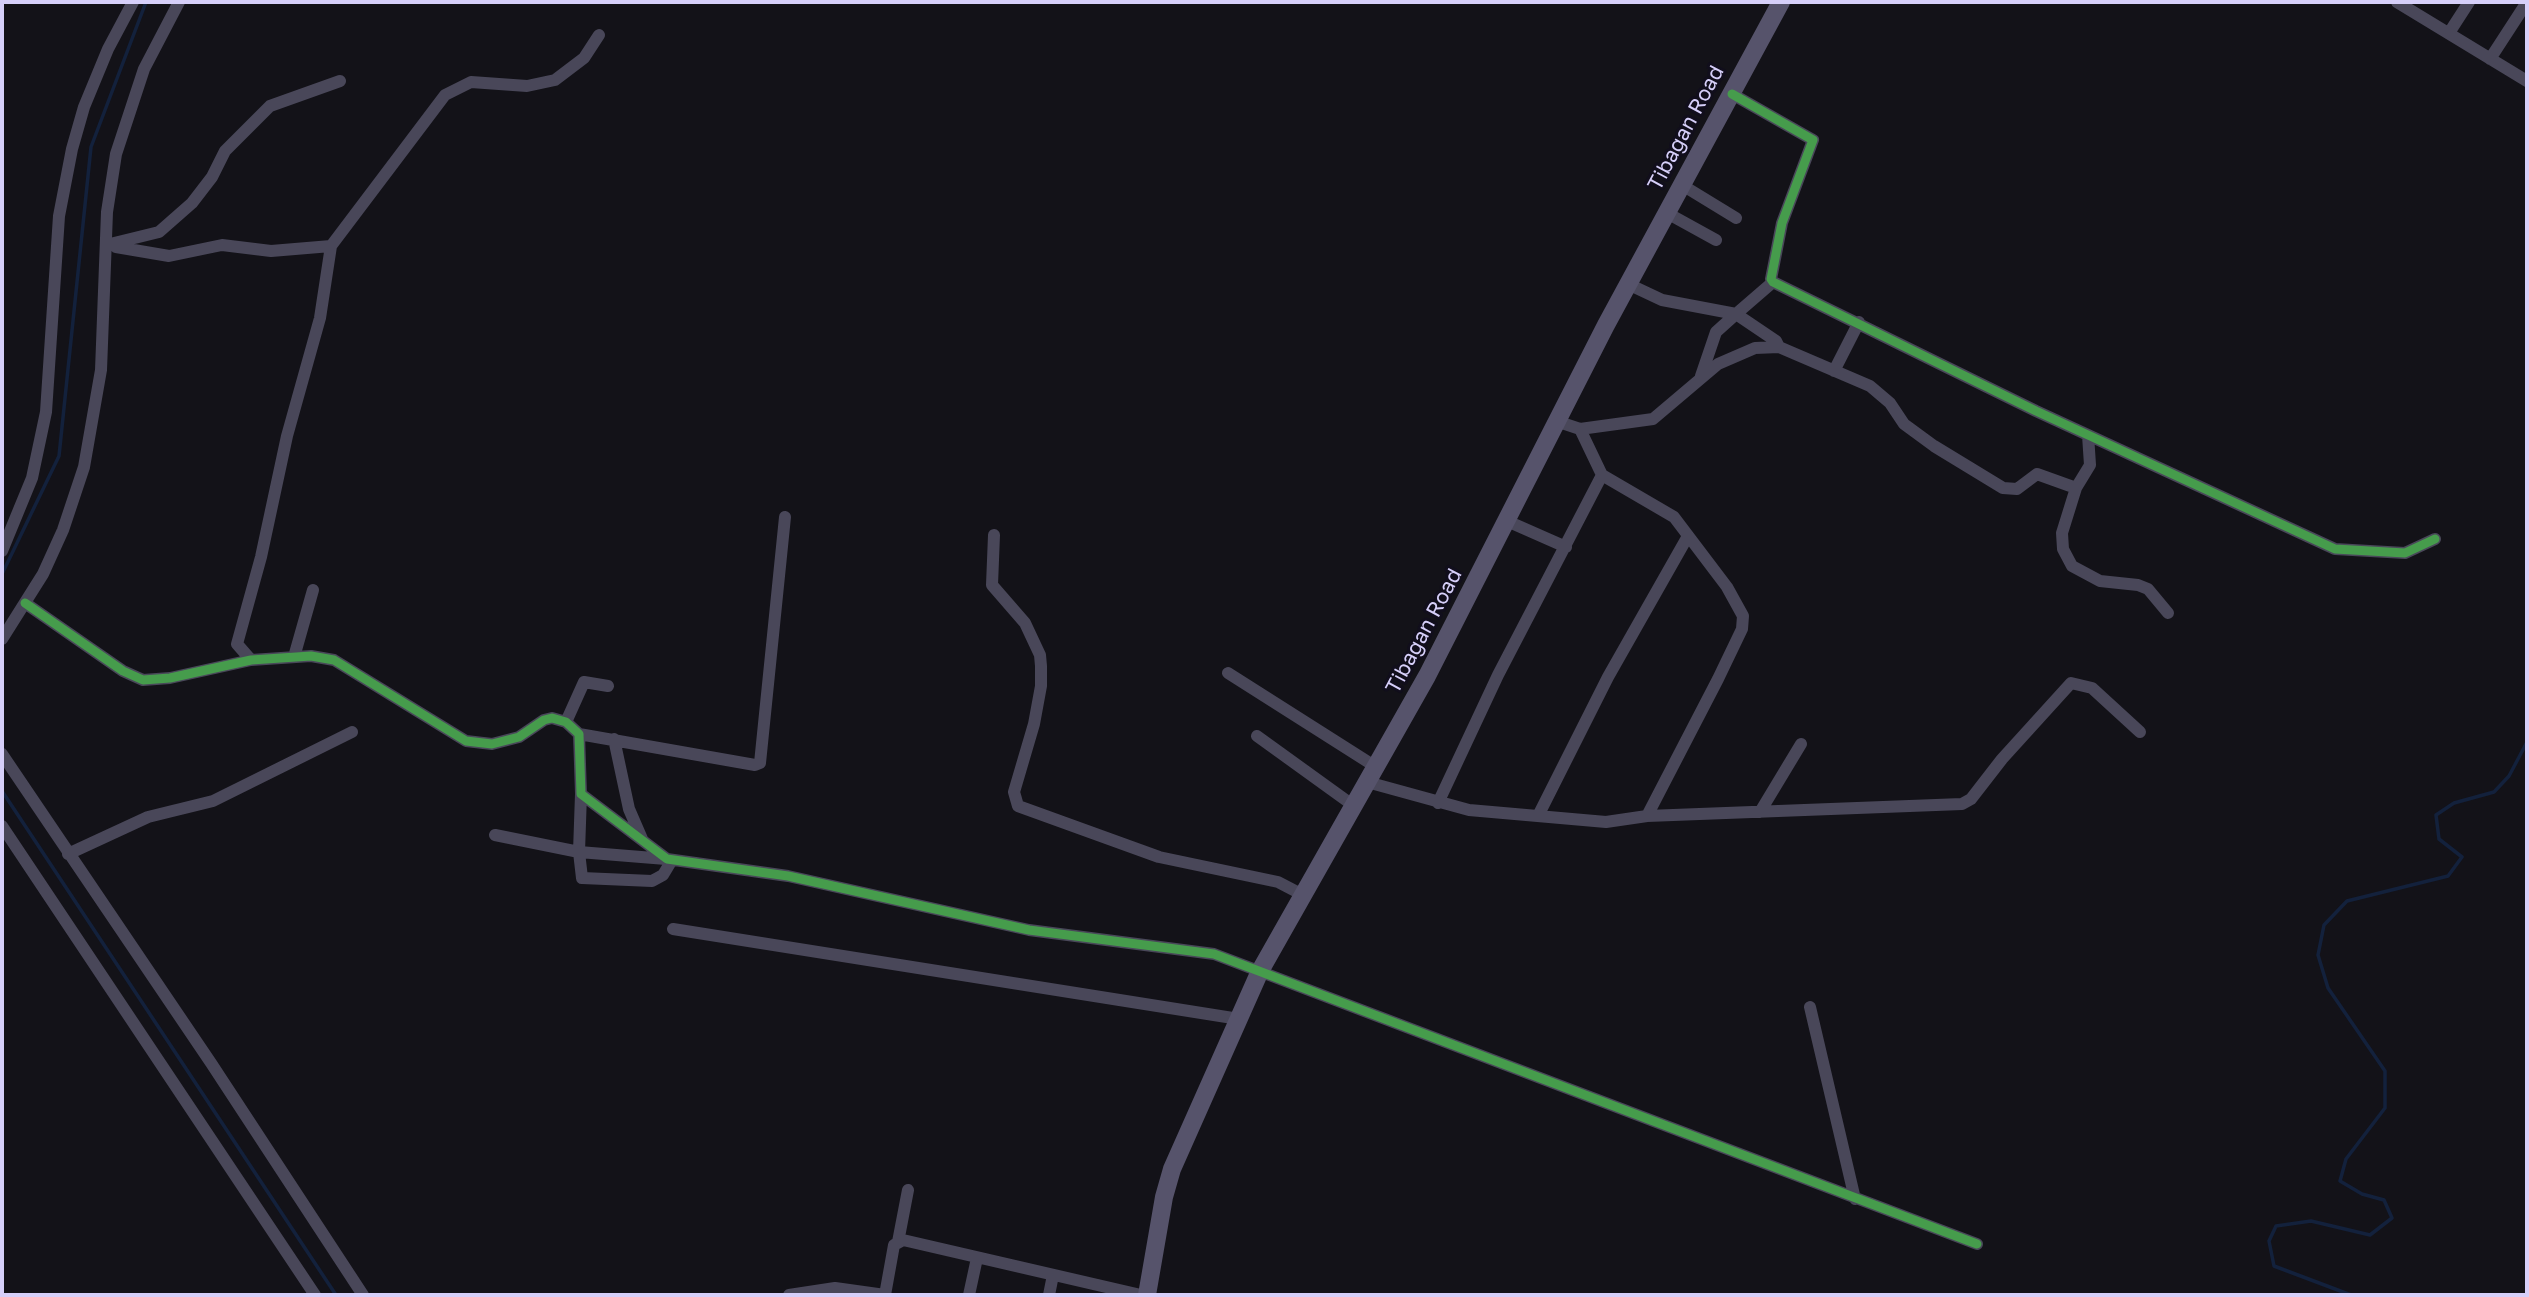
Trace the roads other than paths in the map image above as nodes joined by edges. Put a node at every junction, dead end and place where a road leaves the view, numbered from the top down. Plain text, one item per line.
1 (133, 2) edge
2 (179, 2) edge
3 (1781, 2) edge
4 (2397, 2) edge
5 (2469, 2) edge
6 (2527, 2) edge
7 (2411, 5) edge
8 (2449, 33) junction
9 (599, 36) dead end
10 (2490, 59) junction
11 (340, 81) dead end
12 (2527, 81) edge
13 (1732, 94) junction
14 (1682, 185) junction
15 (1667, 213) junction
16 (1736, 218) dead end
17 (1716, 240) dead end
18 (106, 245) junction
19 (331, 246) junction
20 (1773, 282) junction
21 (1628, 284) junction
22 (1736, 314) junction
23 (1859, 322) junction
24 (1779, 346) junction
25 (1833, 371) junction
26 (1699, 379) junction
27 (1559, 422) junction
28 (1580, 429) junction
29 (2088, 435) junction
30 (1602, 475) junction
31 (2076, 488) junction
32 (785, 517) dead end
33 (1507, 521) junction
34 (994, 535) dead end
35 (1688, 536) junction
36 (2435, 539) dead end
37 (1566, 547) junction
38 (2, 551) edge
39 (313, 590) dead end
40 (25, 603) junction
41 (2168, 613) dead end
42 (2, 639) edge
43 (294, 657) junction
44 (251, 660) junction
45 (1228, 673) dead end
46 (608, 686) dead end
47 (566, 722) junction
48 (352, 732) dead end
49 (2140, 732) dead end
50 (579, 734) junction
51 (1257, 736) dead end
52 (614, 738) junction
53 (1801, 744) dead end
54 (2, 754) edge
55 (1372, 774) junction
56 (581, 794) junction
57 (1438, 803) junction
58 (1354, 806) junction
59 (1760, 812) junction
60 (1538, 816) junction
61 (1647, 816) junction
62 (2, 826) edge
63 (495, 835) dead end
64 (644, 842) junction
65 (579, 852) junction
66 (68, 854) junction
67 (669, 859) junction
68 (1303, 895) junction
69 (673, 929) dead end
70 (1260, 971) junction
71 (1810, 1007) dead end
72 (1239, 1020) junction
73 (908, 1189) dead end
74 (1856, 1199) junction
75 (898, 1242) junction
76 (1977, 1244) dead end
77 (977, 1258) junction
78 (1053, 1275) junction
79 (315, 1295) edge
80 (363, 1295) edge
81 (789, 1295) edge
82 (885, 1295) edge
83 (968, 1295) edge
84 (1049, 1295) edge
85 (1141, 1295) edge
86 (1147, 1295) edge

1 - 38 street
2 - 18 street
3 - 13 main road, Tibagan Road
4 - 7 street
5 - 8 street
6 - 10 street
7 - 8 street
8 - 10 street
9 - 19 street
10 - 12 street
11 - 18 street
13 - 14 main road, Tibagan Road
13 - 20 street
14 - 15 main road, Tibagan Road
14 - 16 street
15 - 17 street
15 - 21 main road, Tibagan Road
18 - 19 street
18 - 40 street
19 - 44 street
20 - 22 street
20 - 23 street
21 - 22 street
21 - 27 main road, Tibagan Road
22 - 24 street
22 - 26 street
23 - 25 street
23 - 29 street
24 - 25 street
24 - 26 street
25 - 31 street
26 - 28 street
27 - 28 street
27 - 33 main road, Tibagan Road
28 - 30 street
29 - 31 street
29 - 36 street
30 - 35 street
30 - 37 street
31 - 41 street
32 - 52 street
33 - 37 street
33 - 55 main road, Tibagan Road
34 - 68 street
35 - 60 street
35 - 61 street
37 - 57 street
39 - 43 street
40 - 42 street
40 - 44 street
43 - 44 street
43 - 47 street
45 - 55 street
46 - 47 street
47 - 50 street
48 - 66 street
49 - 59 street
50 - 52 street
50 - 56 street
51 - 58 street
52 - 64 street
53 - 59 street
54 - 66 street
55 - 57 street
55 - 58 main road, Tibagan Road
56 - 64 street
56 - 65 street
57 - 60 street
58 - 68 main road, Tibagan Road
59 - 61 street
60 - 61 street
62 - 79 street
63 - 65 street
64 - 67 street
65 - 67 street
65 - 67 street
66 - 80 street
67 - 70 street
68 - 70 main road, Tibagan Road
69 - 72 street
70 - 72 main road, Tibagan Road
70 - 74 street
71 - 74 street
72 - 86 main road, Tibagan Road
73 - 75 street
74 - 76 street
75 - 77 street
75 - 82 street
77 - 78 street
77 - 83 street
78 - 84 street
78 - 85 street
81 - 82 street

